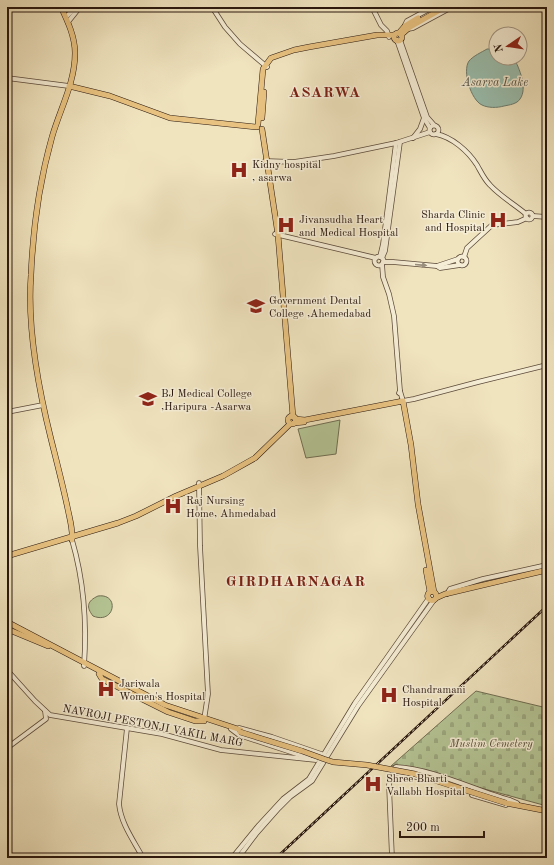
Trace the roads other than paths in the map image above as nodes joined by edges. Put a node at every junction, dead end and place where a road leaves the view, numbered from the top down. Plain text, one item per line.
1 (62, 7) edge
2 (76, 7) edge
3 (80, 7) edge
4 (212, 7) edge
5 (372, 7) edge
6 (433, 7) edge
7 (439, 7) edge
8 (445, 7) edge
9 (452, 7) edge
10 (67, 19) junction
11 (408, 26) junction
12 (393, 36) junction
13 (266, 66) junction
14 (7, 78) edge
15 (411, 79) junction
16 (70, 86) junction
17 (424, 118) junction
18 (259, 127) junction
19 (431, 128) junction
20 (439, 129) junction
21 (436, 134) junction
22 (445, 136) junction
23 (413, 138) junction
24 (398, 143) junction
25 (266, 161) junction
26 (526, 216) junction
27 (547, 217) edge
28 (277, 235) junction
29 (464, 257) junction
30 (458, 259) junction
31 (379, 261) junction
32 (460, 265) junction
33 (436, 266) junction
34 (547, 365) edge
35 (402, 402) junction
36 (42, 405) junction
37 (7, 412) edge
38 (292, 420) junction
39 (199, 485) junction
40 (72, 537) junction
41 (7, 555) edge
42 (547, 565) edge
43 (547, 570) edge
44 (446, 594) junction
45 (433, 596) junction
46 (7, 622) edge
47 (7, 628) edge
48 (84, 664) junction
49 (7, 670) edge
50 (45, 711) junction
51 (56, 716) junction
52 (46, 719) junction
53 (205, 719) junction
54 (127, 728) junction
55 (232, 729) junction
56 (7, 748) edge
57 (325, 756) junction
58 (319, 762) junction
59 (517, 804) junction
60 (547, 810) edge
61 (390, 838) junction
62 (143, 858) edge
63 (232, 858) edge
64 (238, 858) edge
65 (392, 858) edge

1 - 10 main road
2 - 10 street
3 - 10 street
4 - 13 street
5 - 12 street
6 - 11 street
7 - 11 main road
8 - 11 main road
9 - 11 street
10 - 16 main road
11 - 12 main road
12 - 13 main road
12 - 15 street
12 - 15 street
13 - 18 main road
14 - 16 street
15 - 17 street
15 - 19 street
16 - 18 main road
16 - 36 main road
17 - 19 street
17 - 23 street
18 - 25 main road
19 - 20 street
19 - 21 street
19 - 23 street
20 - 21 street
20 - 22 street
21 - 22 street
22 - 26 street
23 - 24 street
24 - 25 street
24 - 31 street
25 - 28 main road
26 - 27 street
26 - 29 street
28 - 31 street
28 - 38 main road
29 - 30 street
29 - 32 street
30 - 32 street
30 - 33 street
31 -> 33 street
31 - 35 street
32 - 33 street
34 - 35 street
35 - 38 main road
35 - 45 main road
36 - 37 street
36 - 40 main road
38 - 39 main road
39 - 40 main road
39 - 53 street
40 - 41 main road
40 - 48 street
42 - 44 street
43 - 44 main road
44 - 45 main road
45 - 57 street
46 - 48 main road
47 - 48 main road
48 - 53 main road
48 - 53 main road
49 - 50 street, NAVROJI PESTONJI VAKIL MARG
50 - 51 street, NAVROJI PESTONJI VAKIL MARG
50 - 52 street
51 - 52 street
51 - 54 street, NAVROJI PESTONJI VAKIL MARG
52 - 56 street
53 - 55 main road
54 - 58 street, NAVROJI PESTONJI VAKIL MARG
54 - 62 street
55 - 57 street
55 - 58 street
55 - 59 main road, bridge
57 - 58 street
58 - 63 street
58 - 64 street
59 - 60 main road
59 - 61 street
59 - 61 street
61 - 65 street

